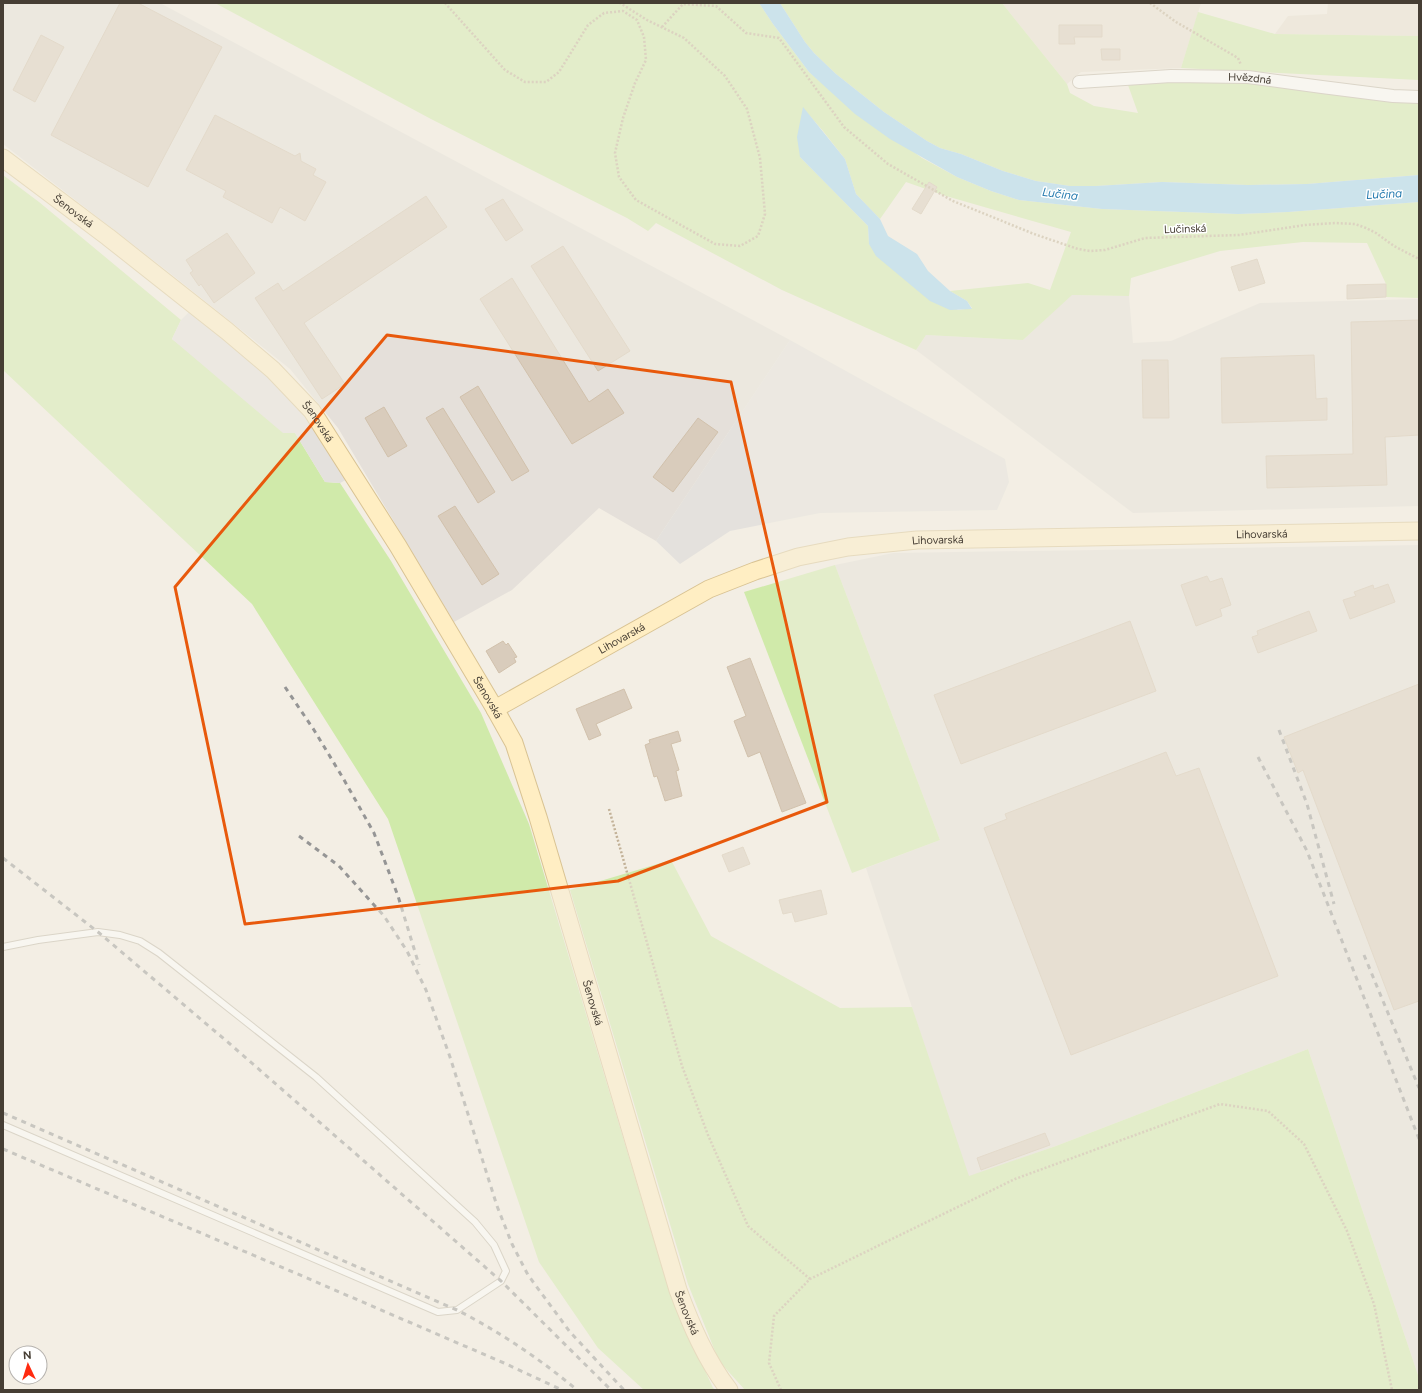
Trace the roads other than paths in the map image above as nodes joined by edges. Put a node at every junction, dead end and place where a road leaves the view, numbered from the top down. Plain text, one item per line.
1 (1079, 82) dead end
2 (1419, 97) edge
3 (3, 158) edge
4 (1419, 531) edge
5 (495, 709) junction
6 (3, 947) edge
7 (3, 1125) edge
8 (729, 1390) edge

1 - 2 street, Hvězdná
3 - 5 street, Šenovská
4 - 5 street, Lihovarská
5 - 8 street, Šenovská
6 - 7 lane

